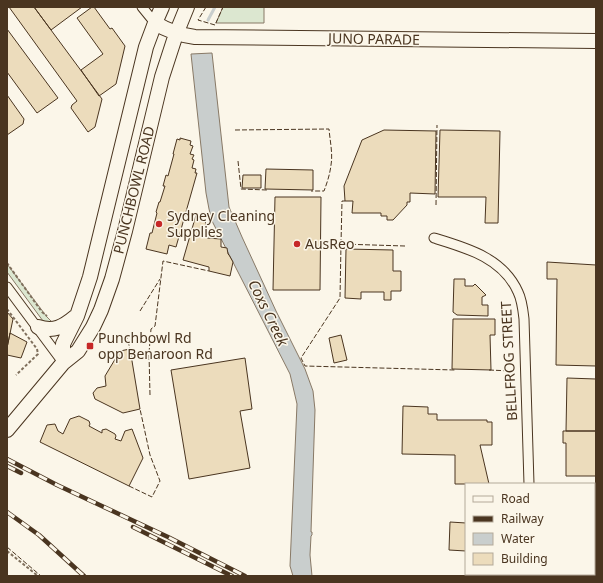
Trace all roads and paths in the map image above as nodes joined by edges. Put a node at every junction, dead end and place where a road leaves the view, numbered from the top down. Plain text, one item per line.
1 (142, 7) edge
2 (162, 7) edge
3 (187, 7) edge
4 (154, 23) junction
5 (176, 34) junction
6 (596, 41) edge
7 (434, 238) dead end
8 (7, 263) edge
9 (7, 287) edge
10 (7, 309) edge
11 (77, 316) junction
12 (50, 318) dead end
13 (38, 327) junction
14 (63, 362) junction
15 (16, 375) dead end
16 (7, 430) edge
17 (529, 483) edge
18 (7, 551) edge
19 (38, 576) edge

1 - 4 street
2 - 4 main road, PUNCHBOWL ROAD
3 - 5 main road, PUNCHBOWL ROAD
4 - 5 main road, JUNO PARADE
4 - 11 main road, PUNCHBOWL ROAD
5 - 6 main road, JUNO PARADE
5 - 14 main road, PUNCHBOWL ROAD
7 - 17 street, BELLFROG STREET
8 - 12 path
9 - 13 street
10 - 15 path
11 - 13 main road
11 - 14 main road, PUNCHBOWL ROAD
13 - 14 street
14 - 16 main road, PUNCHBOWL ROAD
18 - 19 path

